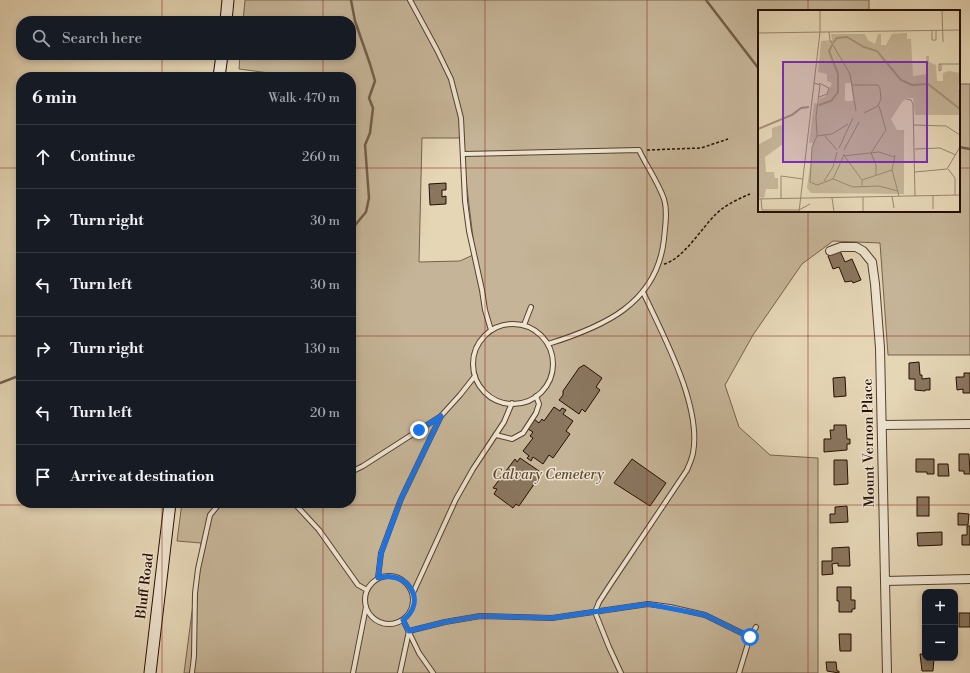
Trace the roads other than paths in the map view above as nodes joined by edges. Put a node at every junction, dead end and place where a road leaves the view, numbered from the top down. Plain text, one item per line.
1 (228, 0) edge
2 (410, 0) edge
3 (226, 16) edge
4 (221, 60) edge
5 (220, 72) edge
6 (463, 154) junction
7 (830, 251) dead end
8 (643, 292) junction
9 (531, 307) dead end
10 (524, 325) junction
11 (491, 330) junction
12 (548, 344) junction
13 (475, 376) junction
14 (536, 396) junction
15 (512, 404) junction
16 (441, 416) junction
17 (970, 424) edge
18 (882, 425) junction
19 (496, 434) junction
20 (356, 470) edge
21 (169, 508) edge
22 (216, 508) edge
23 (299, 508) edge
24 (378, 578) junction
25 (970, 579) edge
26 (885, 581) junction
27 (367, 590) junction
28 (413, 593) junction
29 (366, 607) junction
30 (595, 612) junction
31 (403, 620) junction
32 (756, 627) dead end
33 (409, 631) junction
34 (750, 637) junction
35 (150, 673) edge
36 (192, 673) edge
37 (353, 673) edge
38 (400, 673) edge
39 (433, 673) edge
40 (621, 673) edge
41 (739, 673) edge
42 (886, 673) edge

1 - 3 main road
2 - 6 lane
4 - 5 main road
6 - 8 lane
6 - 11 lane
7 - 18 street, Mount Vernon Place
8 - 12 lane
8 - 30 lane
9 - 10 lane
10 - 11 lane
10 - 12 lane
11 - 13 lane
12 - 14 lane
13 - 15 lane
13 - 16 lane
14 - 15 lane
14 - 19 lane
15 - 19 lane
16 - 20 lane
16 - 24 lane
17 - 18 street
18 - 26 street, Mount Vernon Place
19 - 28 lane
21 - 35 main road, Bluff Road
22 - 36 lane
23 - 27 lane
24 - 27 lane
24 - 28 lane
25 - 26 street
26 - 42 street, Mount Vernon Place
27 - 29 lane
28 - 31 lane
29 - 31 lane
29 - 37 lane
30 - 33 lane
30 - 34 lane
30 - 40 lane
31 - 33 lane
32 - 34 lane
33 - 38 lane
33 - 39 lane
34 - 41 lane

